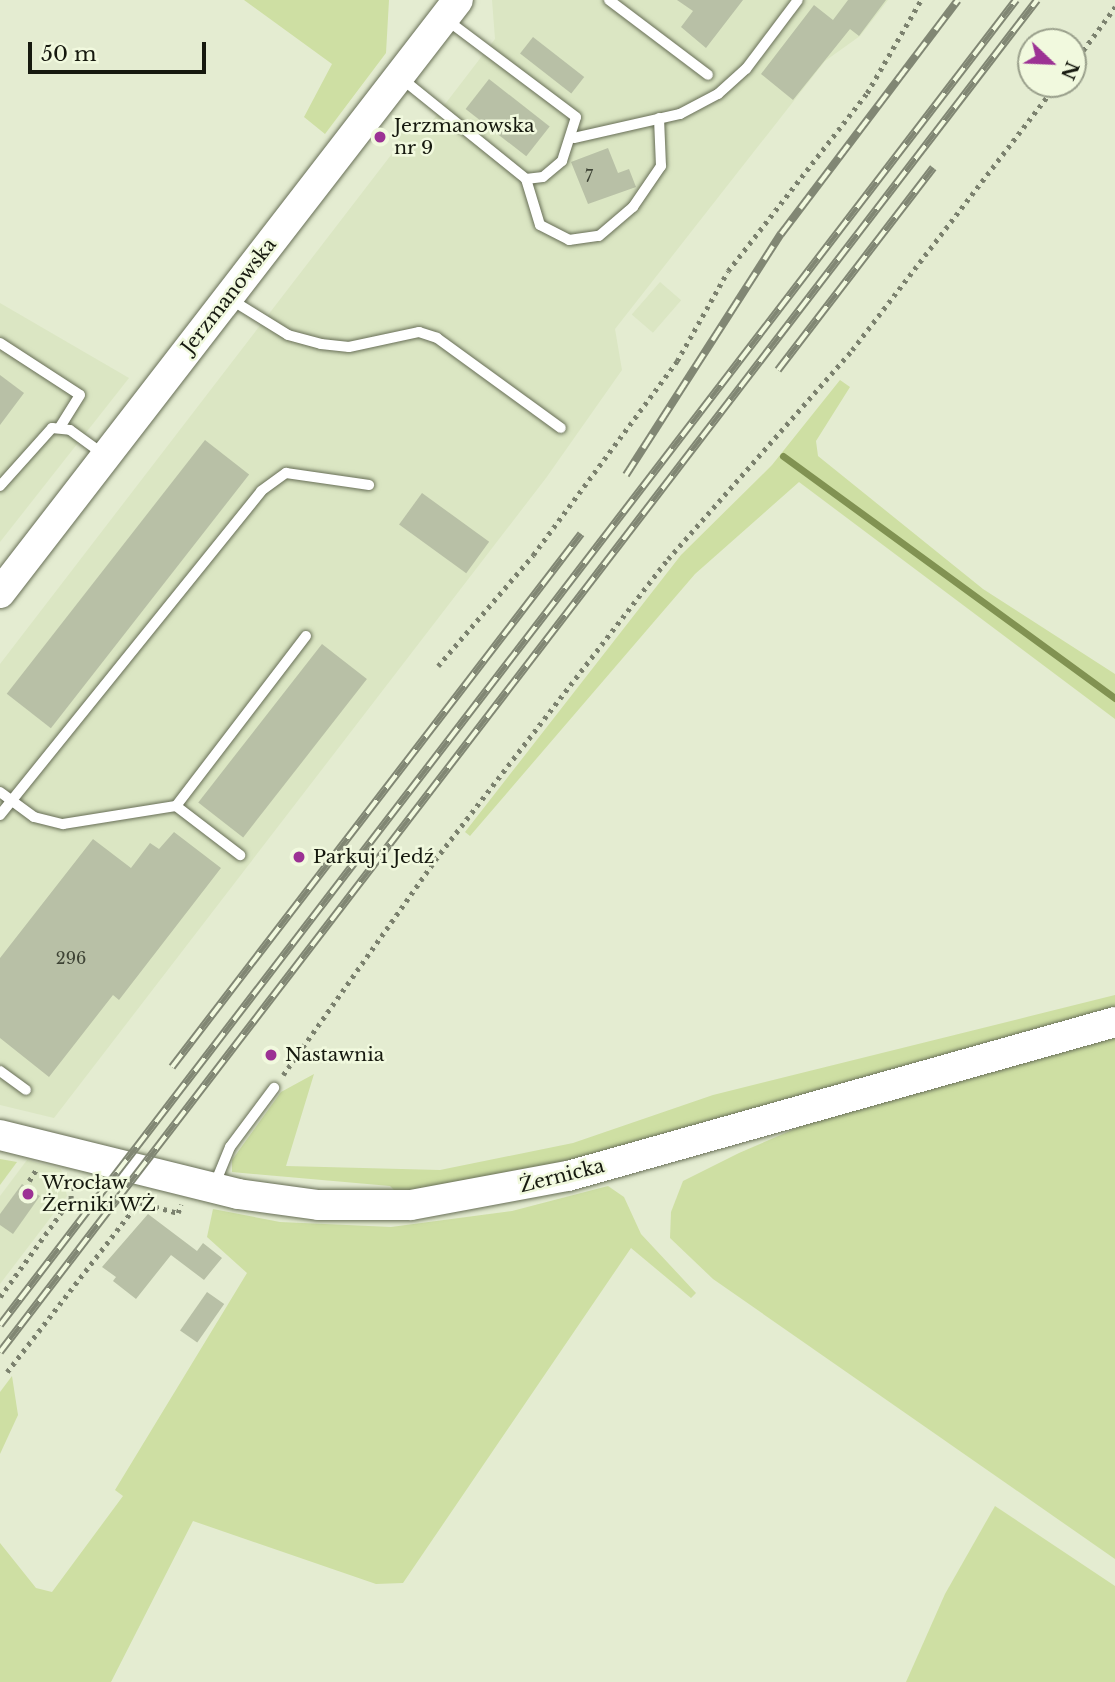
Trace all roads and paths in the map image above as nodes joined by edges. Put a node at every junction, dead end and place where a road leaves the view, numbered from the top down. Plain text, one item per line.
1 (609, 0) edge
2 (798, 0) edge
3 (921, 0) edge
4 (1115, 7) edge
5 (451, 9) edge
6 (1087, 45) edge
7 (708, 75) dead end
8 (399, 76) junction
9 (1047, 98) edge
10 (659, 118) junction
11 (574, 138) junction
12 (526, 179) junction
13 (228, 297) junction
14 (0, 343) edge
15 (60, 427) junction
16 (561, 428) dead end
17 (106, 456) junction
18 (369, 485) dead end
19 (0, 486) edge
20 (0, 593) edge
21 (306, 636) dead end
22 (438, 666) dead end
23 (0, 792) edge
24 (11, 801) junction
25 (176, 806) junction
26 (0, 815) edge
27 (240, 855) dead end
28 (1115, 1022) edge
29 (0, 1071) edge
30 (274, 1088) joint
31 (26, 1090) dead end
32 (0, 1135) edge
33 (73, 1168) dead end
34 (213, 1188) junction
35 (183, 1197) dead end
36 (0, 1297) edge
37 (7, 1372) dead end

1 - 7 lane
2 - 10 lane
3 - 22 path
4 - 6 path
5 - 8 street, Jerzmanowska
5 - 11 lane
8 - 12 lane
8 - 13 street, Jerzmanowska
9 - 30 path
10 - 11 lane
10 - 12 lane
11 - 12 lane
13 - 16 lane
13 - 17 street, Jerzmanowska
14 - 15 lane
15 - 17 lane
15 - 19 lane
17 - 20 street, Jerzmanowska
18 - 24 lane
21 - 25 lane
23 - 24 lane
24 - 25 lane
24 - 26 lane
25 - 27 lane
28 - 34 street, Żernicka
29 - 31 lane
30 - 34 lane
32 - 34 street, Żernicka
33 - 36 path
35 - 37 path

